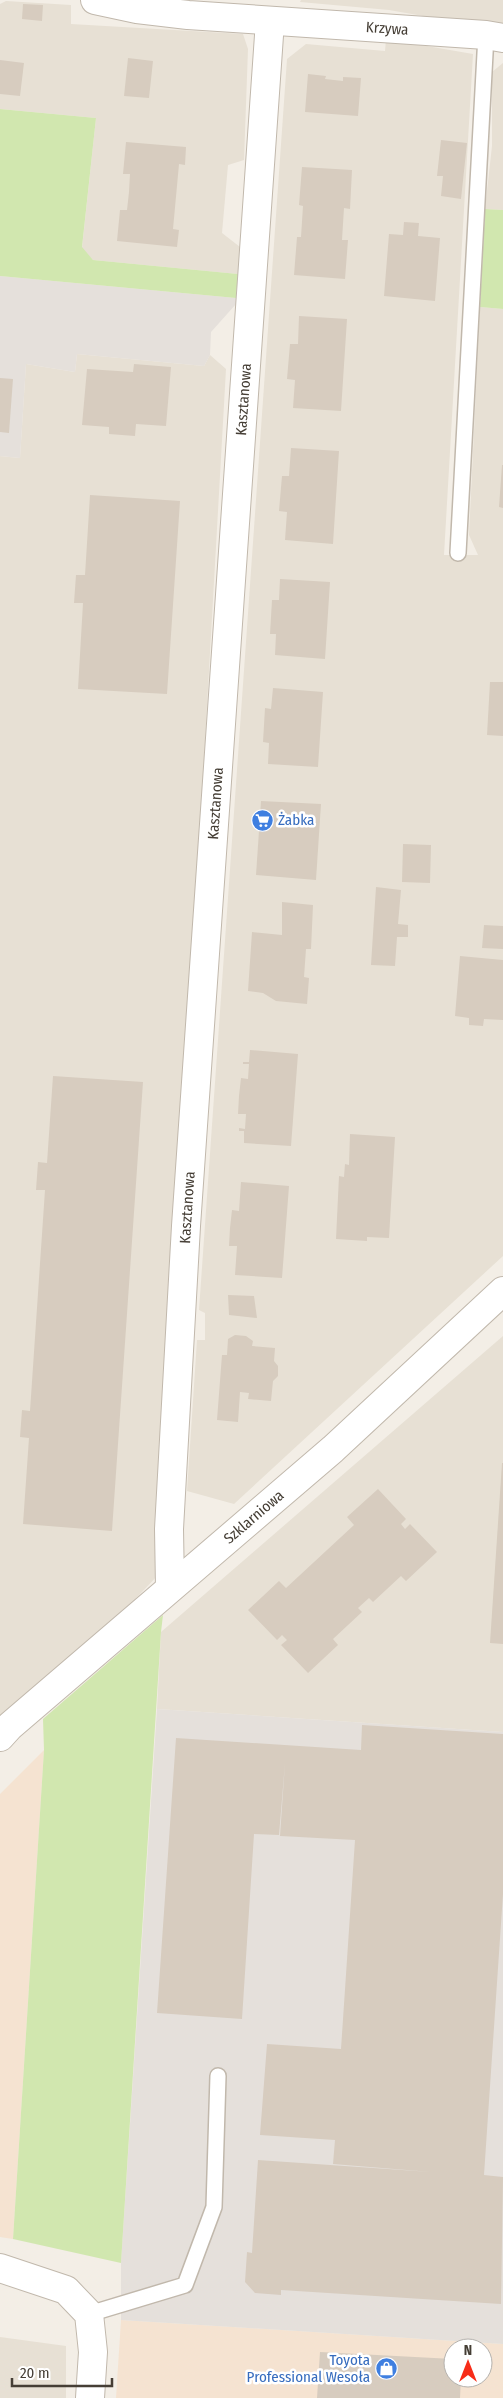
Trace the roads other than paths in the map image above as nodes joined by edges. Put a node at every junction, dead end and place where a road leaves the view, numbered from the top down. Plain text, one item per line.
1 (95, 0) edge
2 (281, 14) edge
3 (495, 37) edge
4 (458, 553) dead end
5 (503, 1291) edge
6 (170, 1587) junction
7 (0, 1738) edge
8 (218, 2076) dead end
9 (0, 2268) edge
10 (89, 2314) junction
11 (90, 2398) edge

1 - 2 street, Krzywa
2 - 3 street, Krzywa
2 - 6 street, Kasztanowa
3 - 4 lane
5 - 6 street, Szklarniowa
6 - 7 street, Szklarniowa
8 - 10 lane
9 - 10 street
10 - 11 street

